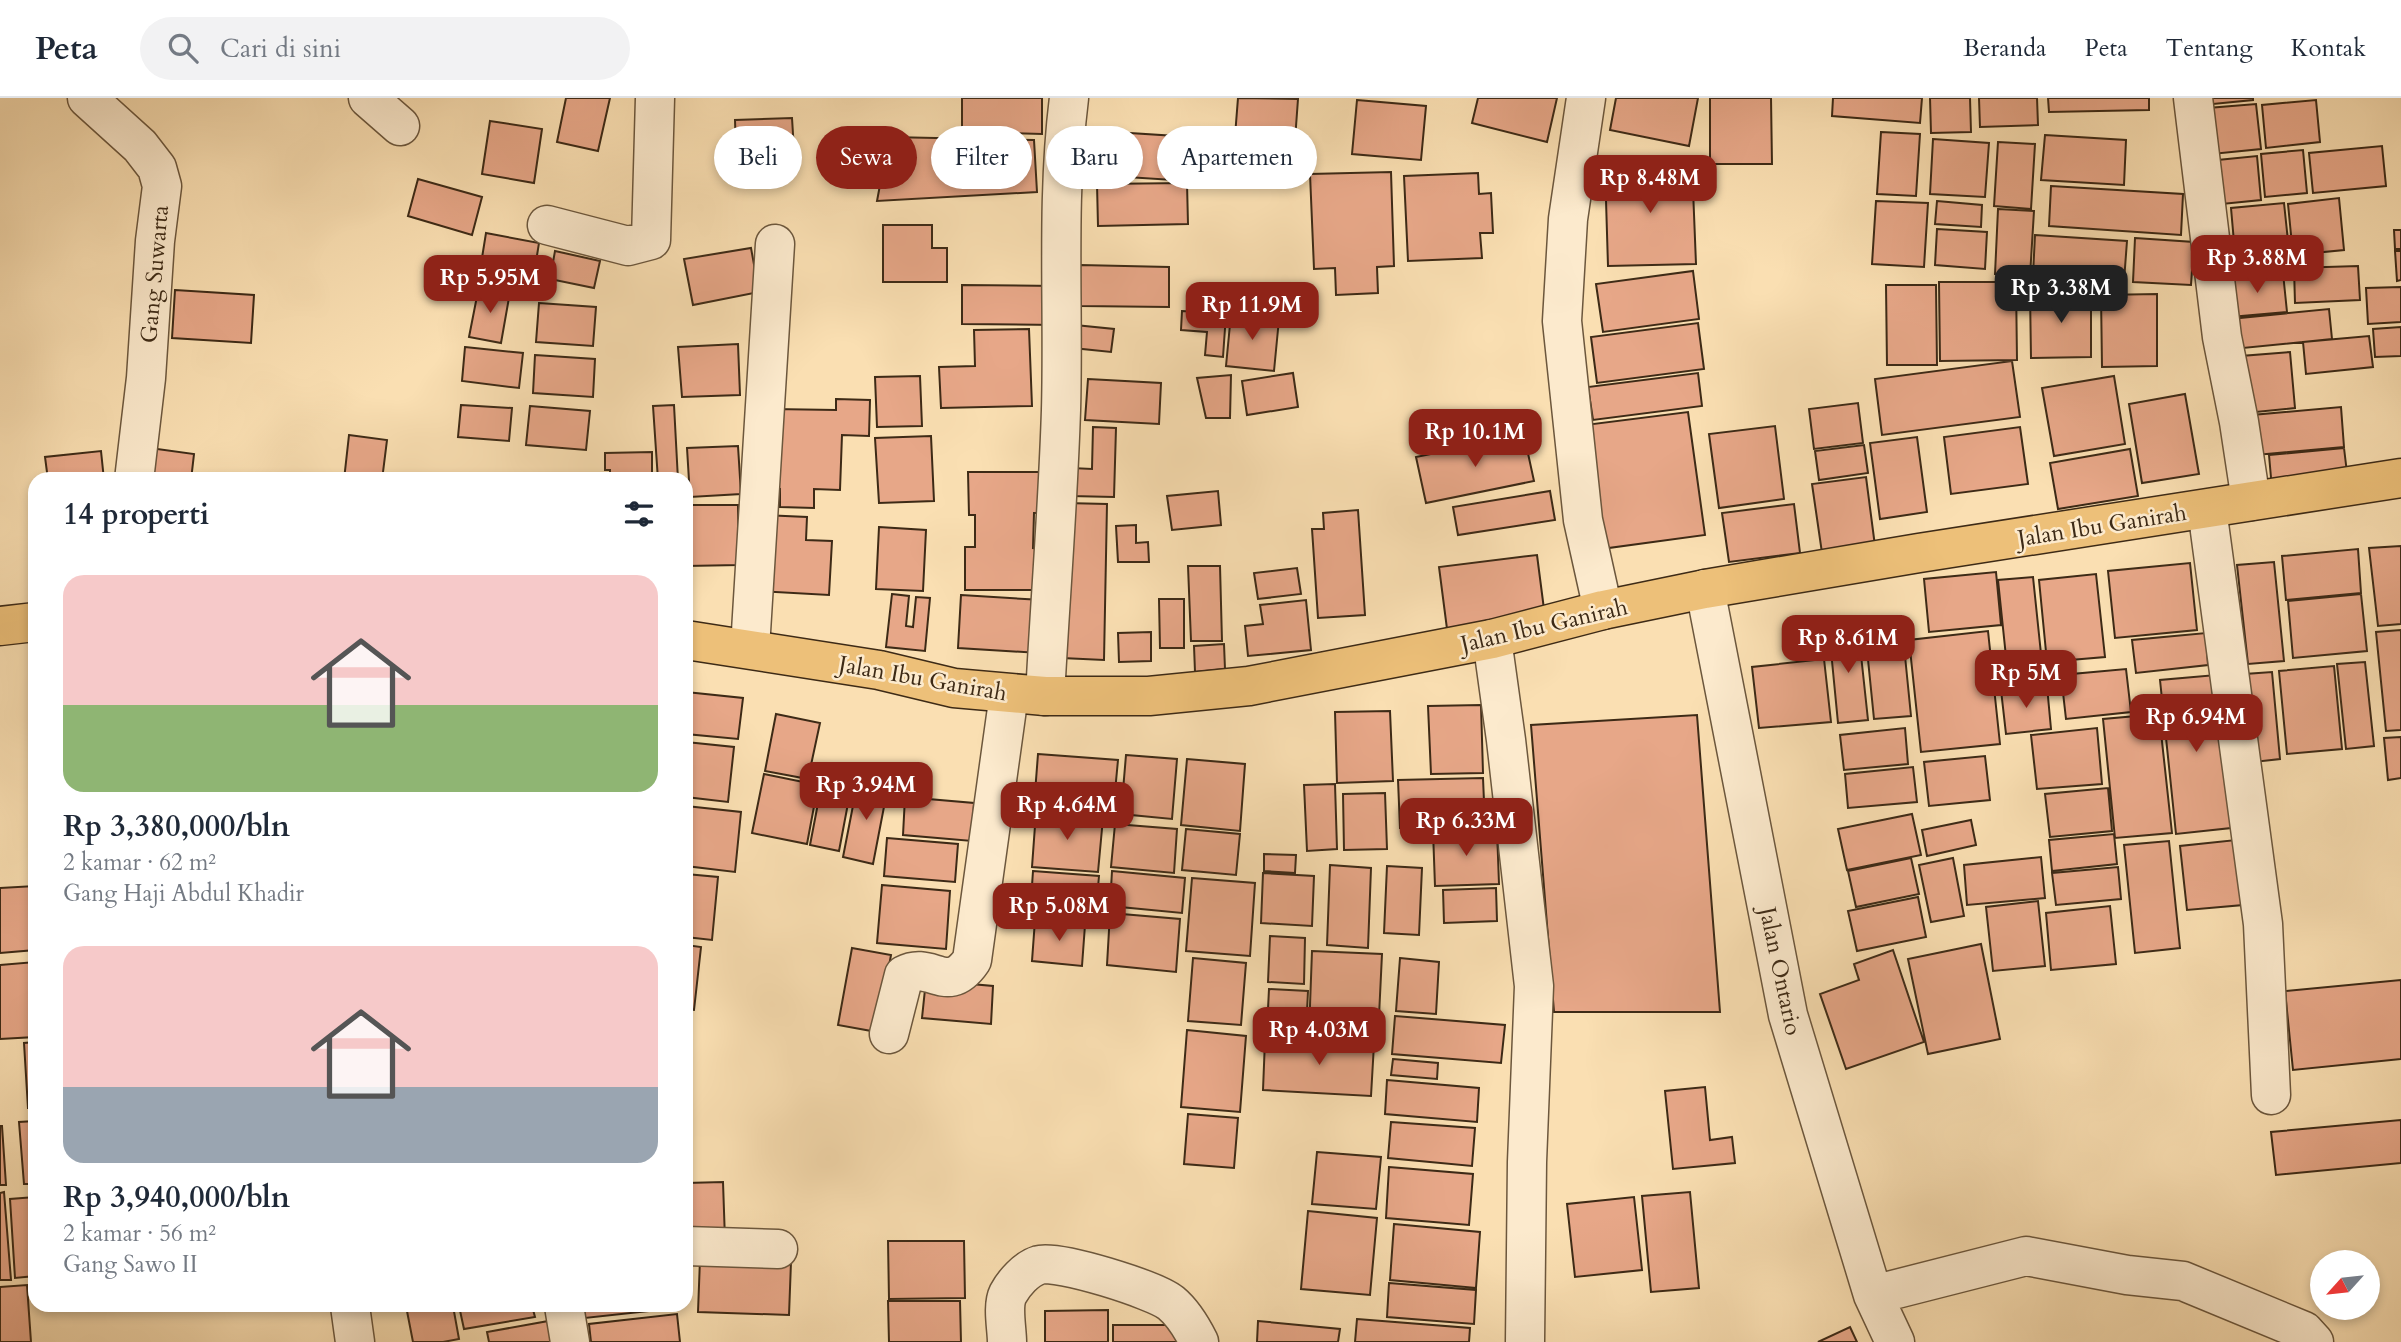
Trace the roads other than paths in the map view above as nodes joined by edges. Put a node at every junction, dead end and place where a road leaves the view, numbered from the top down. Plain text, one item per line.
1 (87, 98) edge
2 (368, 98) edge
3 (655, 98) edge
4 (1069, 98) edge
5 (1586, 98) edge
6 (2193, 98) edge
7 (400, 126) dead end
8 (547, 225) dead end
9 (775, 243) dead end
10 (135, 472) edge
11 (2401, 478) edge
12 (2251, 501) junction
13 (2207, 509) junction
14 (1705, 589) junction
15 (1603, 610) junction
16 (28, 623) edge
17 (0, 626) edge
18 (1492, 639) junction
19 (693, 640) edge
20 (750, 648) junction
21 (1027, 695) junction
22 (889, 1034) dead end
23 (2271, 1095) dead end
24 (693, 1246) edge
25 (778, 1249) dead end
26 (1873, 1295) junction
27 (351, 1312) edge
28 (565, 1312) edge
29 (355, 1342) edge
30 (570, 1342) edge
31 (1007, 1342) edge
32 (1199, 1342) edge
33 (1525, 1342) edge
34 (1895, 1342) edge
35 (2314, 1342) edge

1 - 10 street, Gang Suwarta
2 - 7 street
3 - 8 street
4 - 21 street
5 - 15 street
6 - 12 street
9 - 20 street
11 - 12 main road, Jalan Ibu Ganirah
12 - 13 main road, Jalan Ibu Ganirah
13 - 14 main road, Jalan Ibu Ganirah
13 - 23 street
14 - 15 main road, Jalan Ibu Ganirah
14 - 26 street, Jalan Ontario
15 - 18 main road, Jalan Ibu Ganirah
16 - 17 main road
18 - 21 main road, Jalan Ibu Ganirah
18 - 33 street
19 - 20 main road, Jalan Ibu Ganirah
20 - 21 main road, Jalan Ibu Ganirah
21 - 22 street
24 - 25 street
26 - 34 street, Jalan Ontario
26 - 35 street
27 - 29 street
28 - 30 street
31 - 32 street

